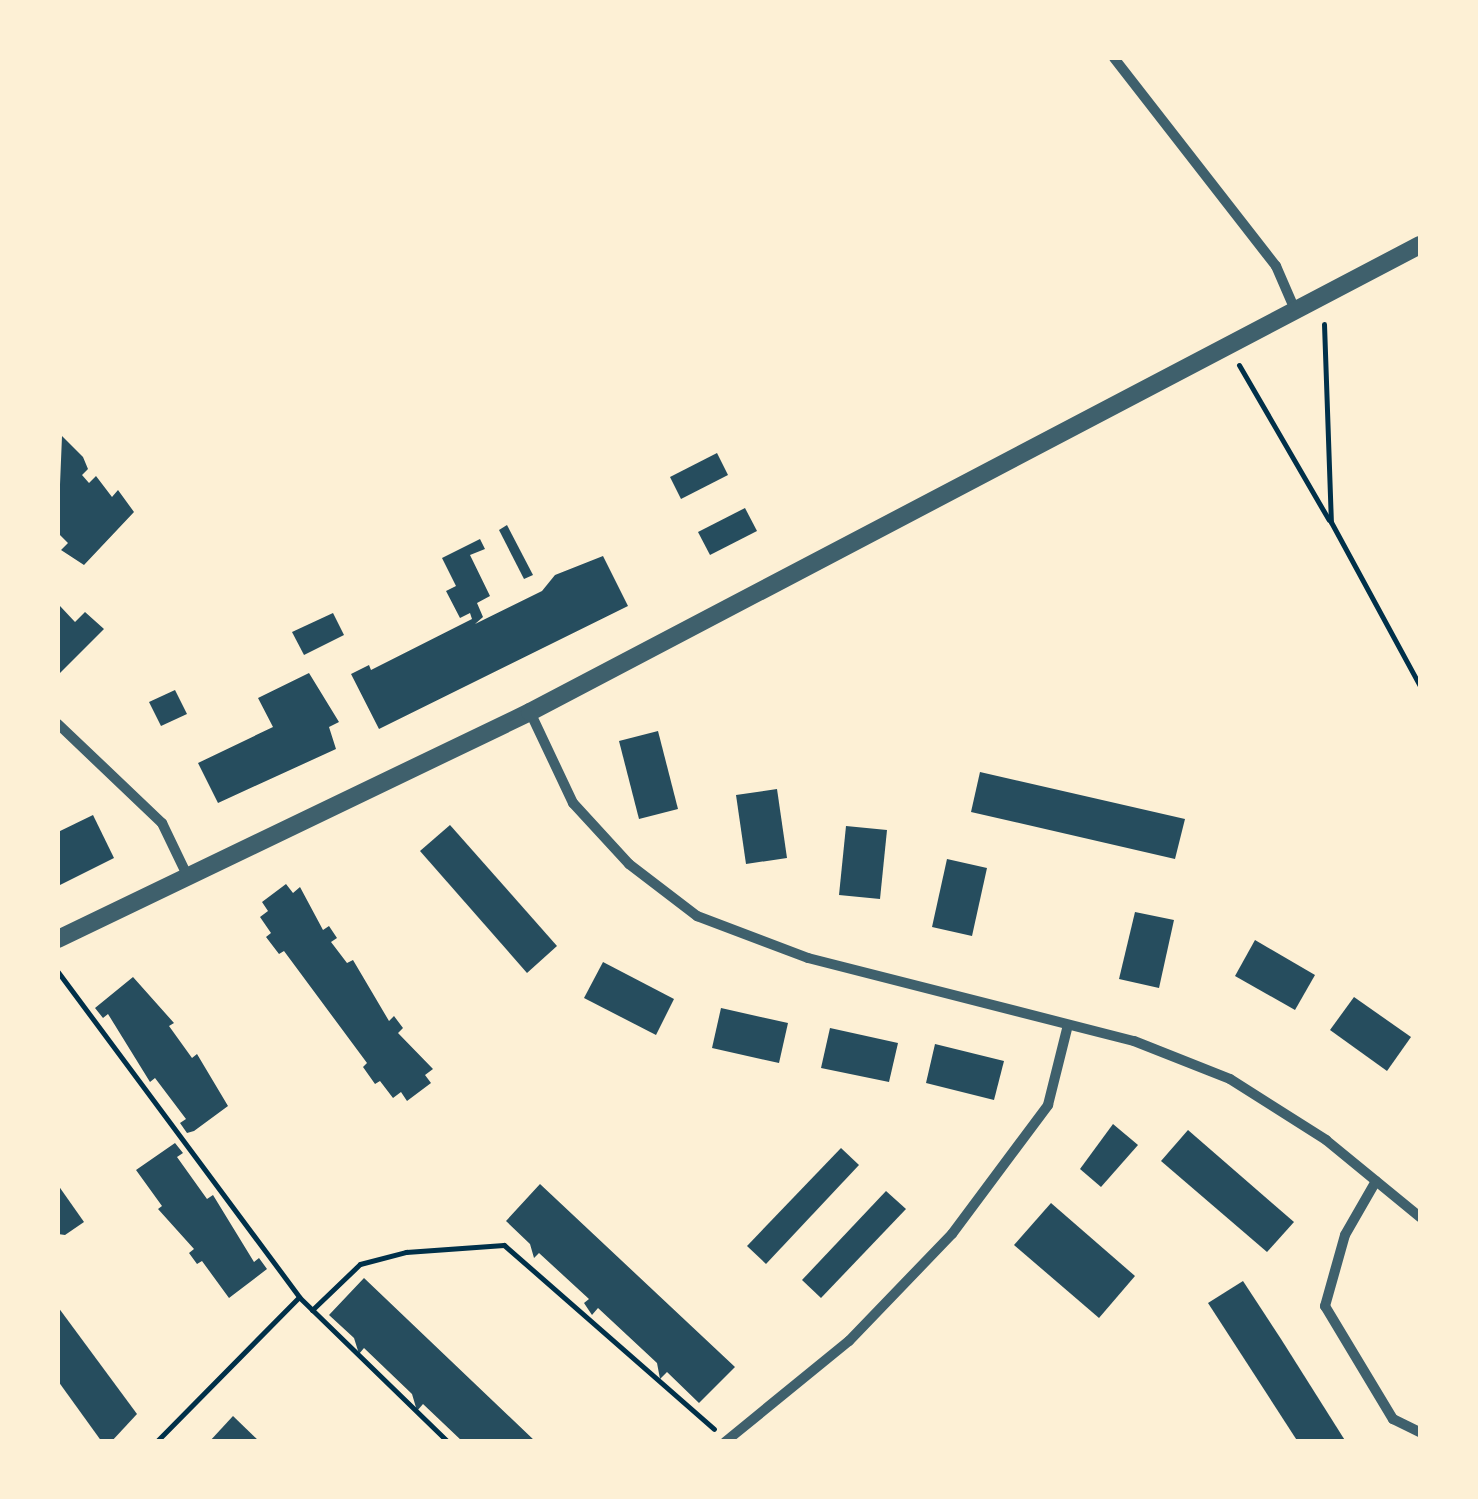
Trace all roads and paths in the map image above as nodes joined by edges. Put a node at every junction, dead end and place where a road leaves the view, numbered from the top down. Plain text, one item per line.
1 (1114, 58) edge
2 (1420, 244) edge
3 (1322, 296) junction
4 (1294, 310) junction
5 (1228, 346) junction
6 (1331, 522) junction
7 (1420, 686) edge
8 (530, 712) junction
9 (58, 724) edge
10 (188, 877) junction
11 (58, 939) edge
12 (58, 972) edge
13 (1068, 1026) junction
14 (1376, 1181) junction
15 (1420, 1217) edge
16 (299, 1297) junction
17 (312, 1310) junction
18 (1420, 1432) edge
19 (726, 1441) edge
20 (156, 1442) edge
21 (448, 1442) edge

1 - 4 street
2 - 3 street
3 - 4 street
3 - 6 path
4 - 5 street
5 - 6 path
5 - 8 street
6 - 7 path
8 - 10 street
8 - 13 street
9 - 10 street
10 - 11 street
12 - 16 path
13 - 14 street
13 - 19 street
14 - 15 street
14 - 18 street
16 - 17 path
16 - 20 path
17 - 19 path
17 - 21 path

